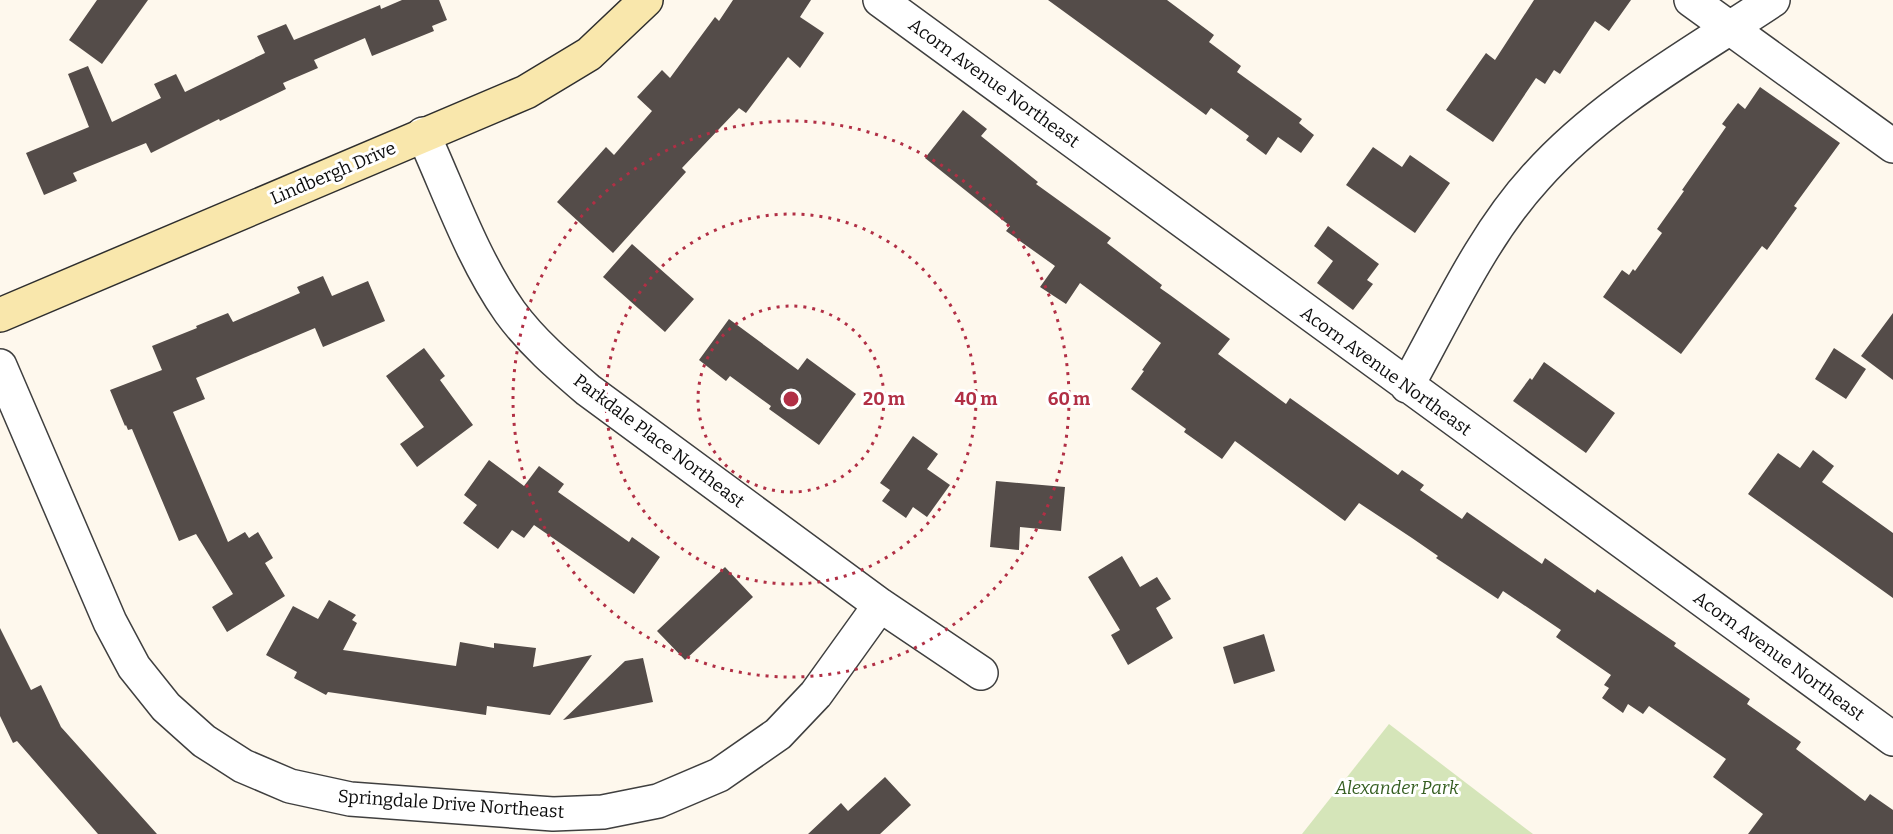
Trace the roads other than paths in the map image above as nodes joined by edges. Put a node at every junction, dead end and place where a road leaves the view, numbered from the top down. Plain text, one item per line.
1 (646, 0) edge
2 (880, 0) edge
3 (1692, 0) edge
4 (1773, 0) edge
5 (1731, 28) junction
6 (423, 134) junction
7 (1893, 146) edge
8 (0, 315) edge
9 (0, 366) edge
10 (1407, 386) junction
11 (880, 605) junction
12 (981, 673) dead end
13 (1893, 739) edge

1 - 6 main road, Lindbergh Drive
2 - 10 street, Acorn Avenue Northeast
3 - 5 street
4 - 5 street
5 - 7 street
5 - 10 street
6 - 8 main road, Lindbergh Drive
6 - 11 street, Parkdale Place Northeast
9 - 11 street, Springdale Drive Northeast
10 - 13 street, Acorn Avenue Northeast
11 - 12 street, Parkdale Place Northeast

